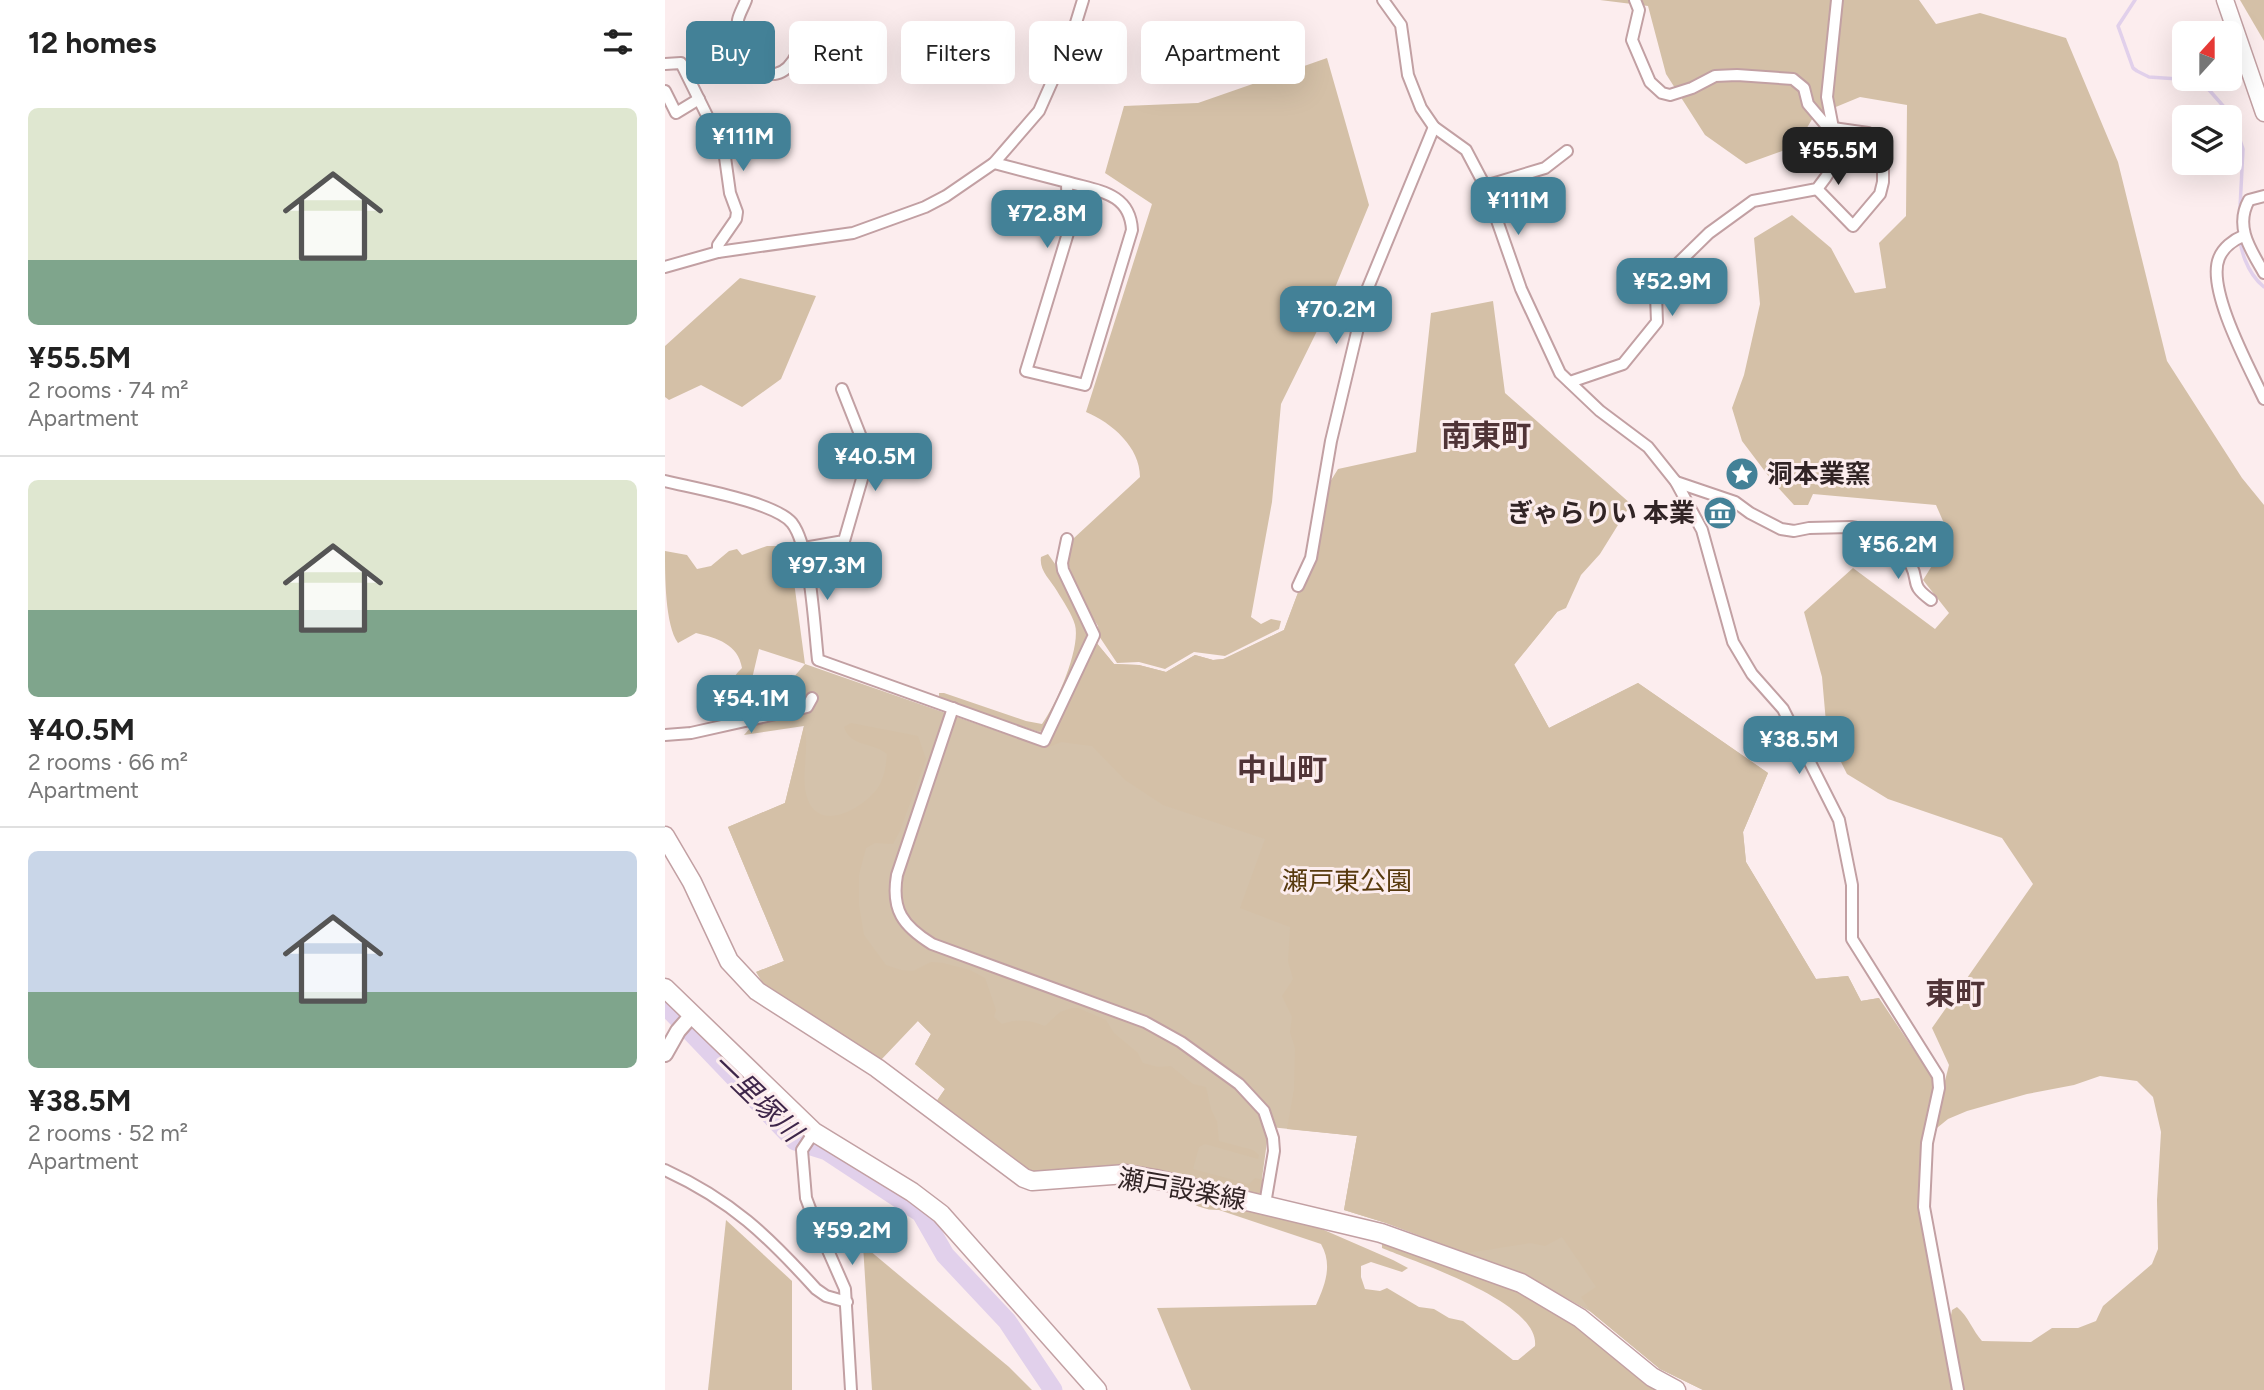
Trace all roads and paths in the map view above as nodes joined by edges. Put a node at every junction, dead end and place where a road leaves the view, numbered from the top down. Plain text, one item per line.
1 (747, 0) edge
2 (1083, 0) edge
3 (1383, 0) edge
4 (1635, 0) edge
5 (1837, 0) edge
6 (2225, 0) edge
7 (665, 64) edge
8 (789, 68) edge
9 (665, 90) edge
10 (699, 99) junction
11 (2264, 113) edge
12 (1434, 127) junction
13 (1833, 128) junction
14 (1567, 150) dead end
15 (994, 163) junction
16 (1067, 182) junction
17 (1485, 186) junction
18 (1817, 188) junction
19 (2264, 195) edge
20 (1030, 208) dead end
21 (1069, 220) junction
22 (2240, 237) junction
23 (718, 252) junction
24 (665, 267) edge
25 (2264, 274) edge
26 (1570, 382) junction
27 (842, 389) dead end
28 (2264, 399) edge
29 (665, 481) edge
30 (1676, 482) junction
31 (1935, 529) dead end
32 (1067, 539) dead end
33 (1902, 542) junction
34 (804, 548) junction
35 (1298, 586) dead end
36 (1931, 600) dead end
37 (812, 698) dead end
38 (953, 708) junction
39 (665, 735) edge
40 (665, 836) edge
41 (665, 988) edge
42 (692, 1015) junction
43 (665, 1054) edge
44 (813, 1134) junction
45 (665, 1170) edge
46 (1265, 1204) junction
47 (847, 1302) junction
48 (851, 1390) edge
49 (1097, 1390) edge
50 (1676, 1390) edge
51 (1958, 1390) edge

1 - 8 street
2 - 15 street
3 - 12 street
4 - 13 street
5 - 13 street
6 - 11 main road
7 - 10 street
9 - 10 street
10 - 23 street
12 - 17 street
12 - 35 street
13 - 18 street
13 - 18 street
14 - 17 street
15 - 16 street
15 - 23 street
16 - 21 street
16 - 21 street
17 - 26 street
18 - 26 street
19 - 22 street
20 - 21 street
22 - 25 street
22 - 28 street
23 - 24 street
26 - 30 street
27 - 34 street
29 - 34 street
30 - 33 street
30 - 51 street
31 - 33 street
32 - 38 street
33 - 36 street
34 - 38 street
37 - 39 street
38 - 46 street
40 - 46 main road, 瀬戸設楽線
41 - 42 main road
42 - 43 street
42 - 44 main road
44 - 47 street
44 - 49 main road
45 - 47 street
46 - 50 main road, 瀬戸設楽線
47 - 48 street

